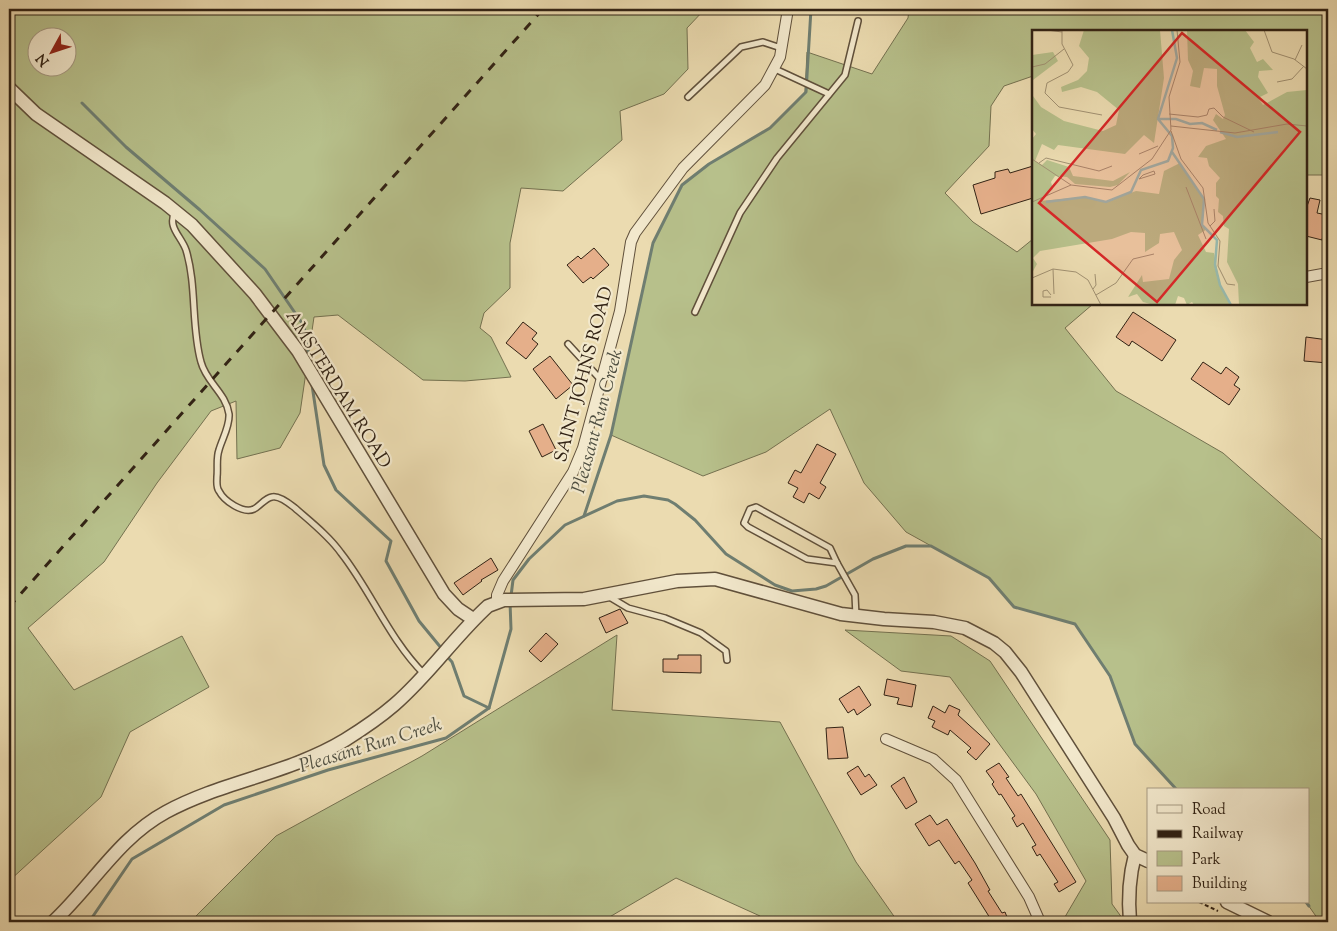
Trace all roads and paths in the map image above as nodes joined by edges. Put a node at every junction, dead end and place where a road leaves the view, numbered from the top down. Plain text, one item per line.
1 (788, 9) edge
2 (858, 21) dead end
3 (782, 48) junction
4 (775, 69) junction
5 (9, 88) edge
6 (829, 94) junction
7 (688, 97) dead end
8 (176, 212) junction
9 (1328, 273) edge
10 (1307, 277) edge
11 (695, 312) dead end
12 (568, 344) dead end
13 (601, 380) junction
14 (838, 565) junction
15 (607, 596) junction
16 (501, 601) junction
17 (856, 616) junction
18 (473, 619) junction
19 (727, 660) dead end
20 (424, 675) junction
21 (886, 739) dead end
22 (1135, 855) junction
23 (1147, 861) edge
24 (1231, 904) edge
25 (53, 922) edge
26 (1040, 922) edge
27 (1130, 922) edge
28 (1268, 922) edge

1 - 3 street, SAINT JOHNS ROAD
2 - 6 lane
3 - 4 street, SAINT JOHNS ROAD
3 - 7 lane
4 - 6 lane
4 - 13 street, SAINT JOHNS ROAD
5 - 8 street, AMSTERDAM ROAD
6 - 11 lane
8 - 18 street, AMSTERDAM ROAD
8 - 20 lane
9 - 10 street
12 - 13 lane
13 - 16 street, SAINT JOHNS ROAD
14 - 14 lane
14 - 17 lane
15 - 16 street
15 - 17 street
15 - 19 lane
16 - 18 street
17 - 22 street
18 - 20 street
20 - 25 street
21 - 26 street
22 - 23 street
22 - 27 street
24 - 28 street

